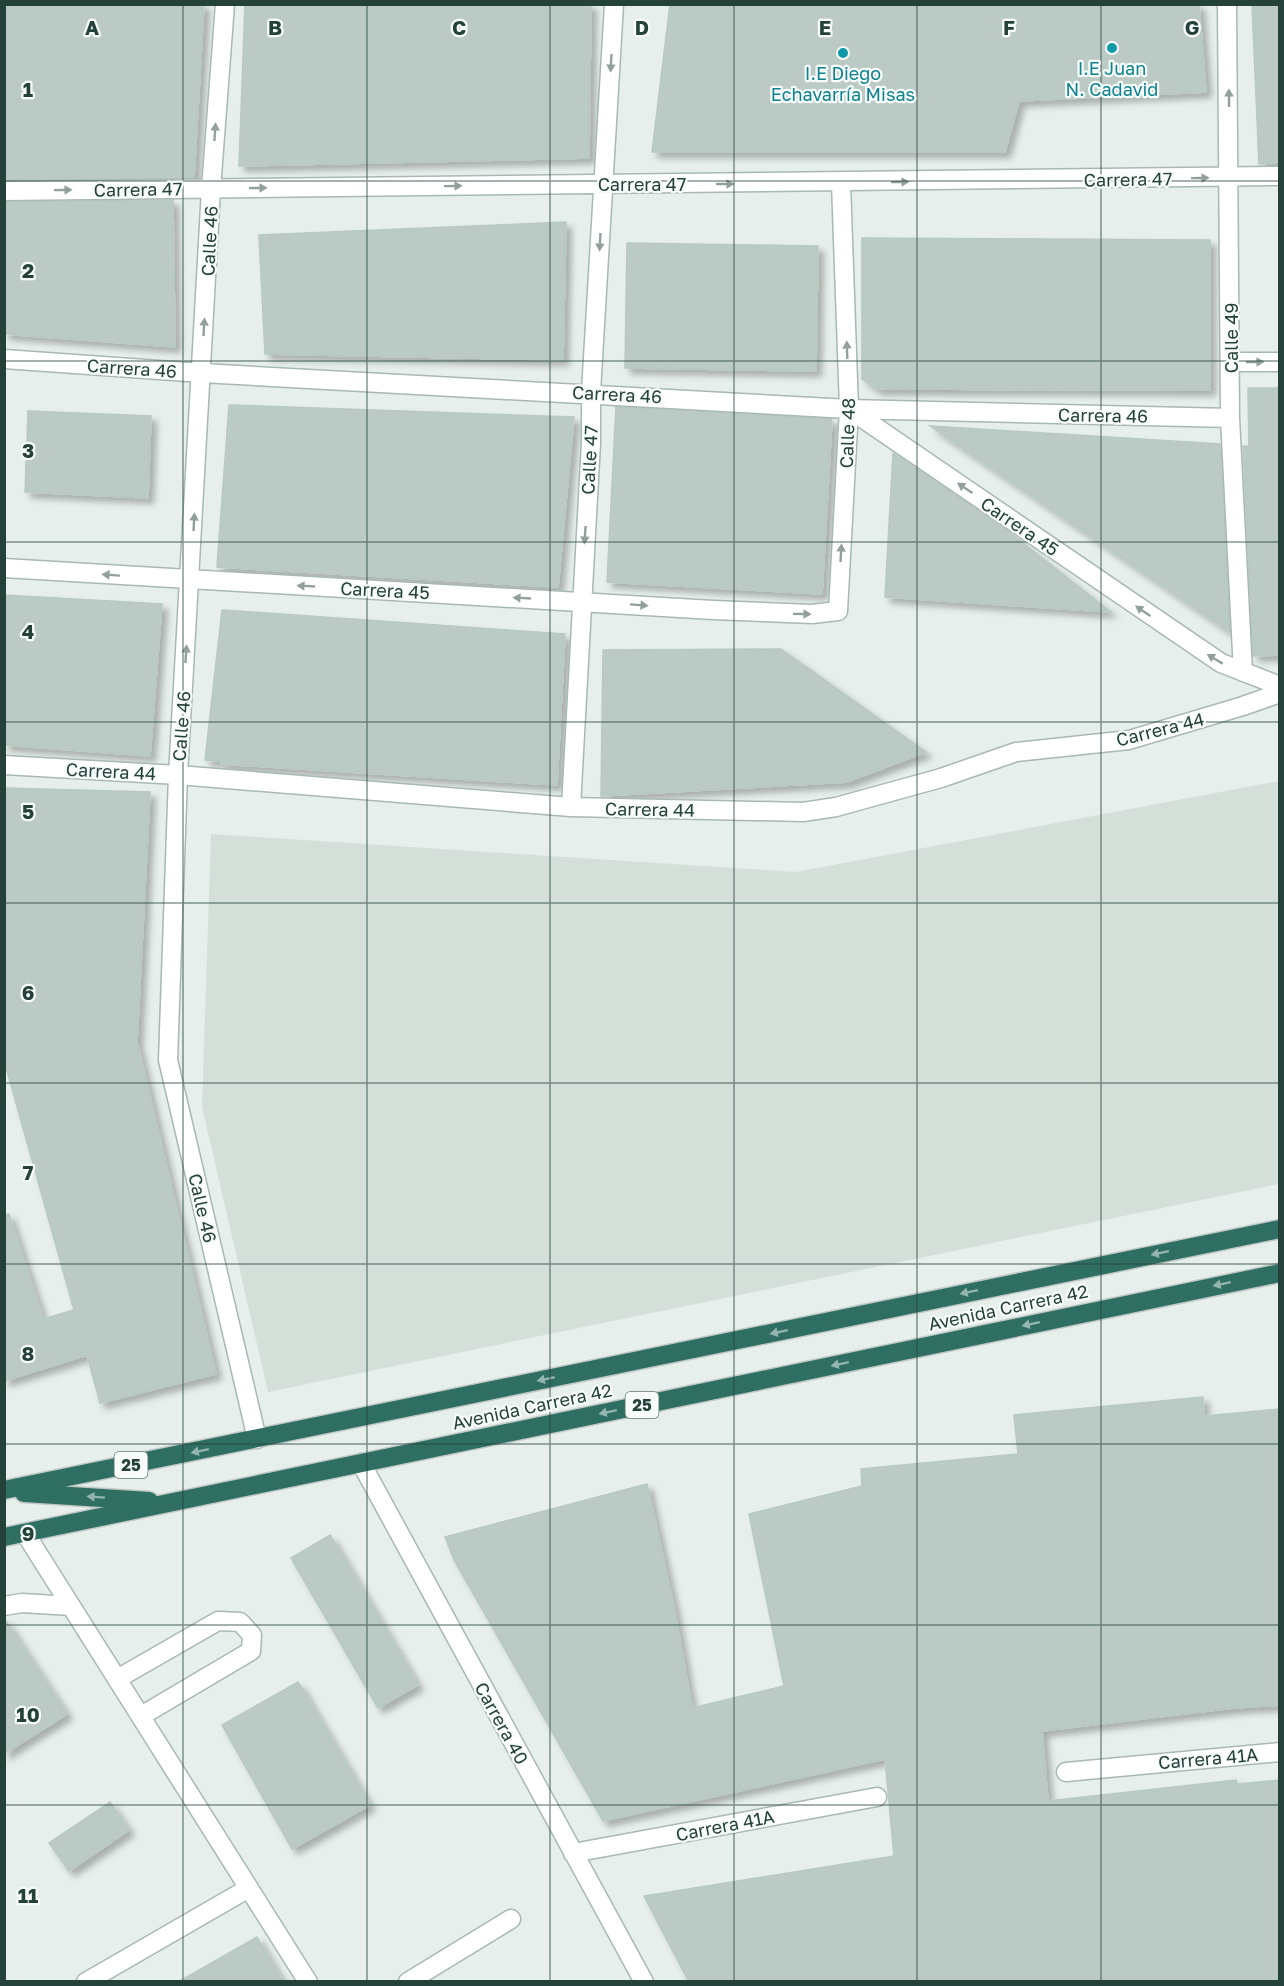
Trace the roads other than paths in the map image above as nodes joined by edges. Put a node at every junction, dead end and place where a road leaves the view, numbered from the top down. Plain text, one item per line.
1 (225, 4) edge
2 (614, 4) edge
3 (1227, 4) edge
4 (1280, 176) edge
5 (1229, 177) junction
6 (841, 183) junction
7 (604, 184) junction
8 (211, 189) junction
9 (4, 191) edge
10 (4, 359) edge
11 (1232, 362) junction
12 (1280, 362) edge
13 (202, 373) junction
14 (591, 392) junction
15 (849, 409) junction
16 (1230, 418) junction
17 (4, 568) edge
18 (191, 580) junction
19 (580, 601) junction
20 (766, 612) joint
21 (1243, 672) junction
22 (1280, 686) edge
23 (1280, 693) edge
24 (4, 765) edge
25 (178, 775) junction
26 (571, 807) junction
27 (1280, 1228) edge
28 (1280, 1273) edge
29 (258, 1439) junction
30 (361, 1463) junction
31 (4, 1491) edge
32 (175, 1502) junction
33 (25, 1533) junction
34 (4, 1537) edge
35 (4, 1606) edge
36 (71, 1606) junction
37 (117, 1679) junction
38 (141, 1716) junction
39 (1280, 1752) edge
40 (1065, 1772) dead end
41 (877, 1797) dead end
42 (573, 1853) junction
43 (249, 1888) junction
44 (511, 1919) dead end
45 (86, 1982) edge
46 (308, 1982) edge
47 (408, 1982) edge
48 (644, 1982) edge

8 -> 1 street, Calle 46
2 -> 7 street, Calle 47
5 -> 3 street, Calle 49
4 - 5 street, Carrera 47
6 -> 5 street, Carrera 47
5 - 11 street, Calle 49
7 -> 6 street, Carrera 47
15 -> 6 street, Calle 48
8 -> 7 street, Carrera 47
7 -> 14 street, Calle 47
9 -> 8 street, Carrera 47
13 -> 8 street, Calle 46
10 - 13 street, Carrera 46
11 -> 12 street
11 - 16 street, Calle 49
13 - 14 street, Carrera 46
18 -> 13 street, Calle 46
14 - 15 street, Carrera 46
14 -> 19 street, Calle 47
15 - 16 street, Carrera 46
20 -> 15 street, Calle 48
21 -> 15 street, Carrera 45
16 - 21 street, Calle 49
18 -> 17 street, Carrera 45
19 -> 18 street, Carrera 45
25 -> 18 street, Calle 46
19 -> 20 street, Carrera 45
19 - 26 street, Calle 47
21 - 22 street, Carrera 45
23 - 26 street, Carrera 44
24 - 25 street, Carrera 44
25 - 26 street, Carrera 44
25 - 29 street, Calle 46
27 -> 29 highway, Avenida Carrera 42 / 25
28 -> 30 highway, Avenida Carrera 42 / 25
29 -> 31 highway, Avenida Carrera 42 / 25
30 - 32 highway, Avenida Carrera 42 / 25
30 - 42 street, Carrera 40
32 -> 31 highway
32 - 33 highway, Avenida Carrera 42 / 25
33 - 34 highway, Avenida Carrera 42 / 25
33 - 36 street
35 - 36 street
36 - 37 street
37 - 38 street
37 - 38 street
38 - 43 street
39 - 40 street, Carrera 41A
41 - 42 street, Carrera 41A
42 - 48 street, Carrera 40
43 - 45 street
43 - 46 street
44 - 47 street

